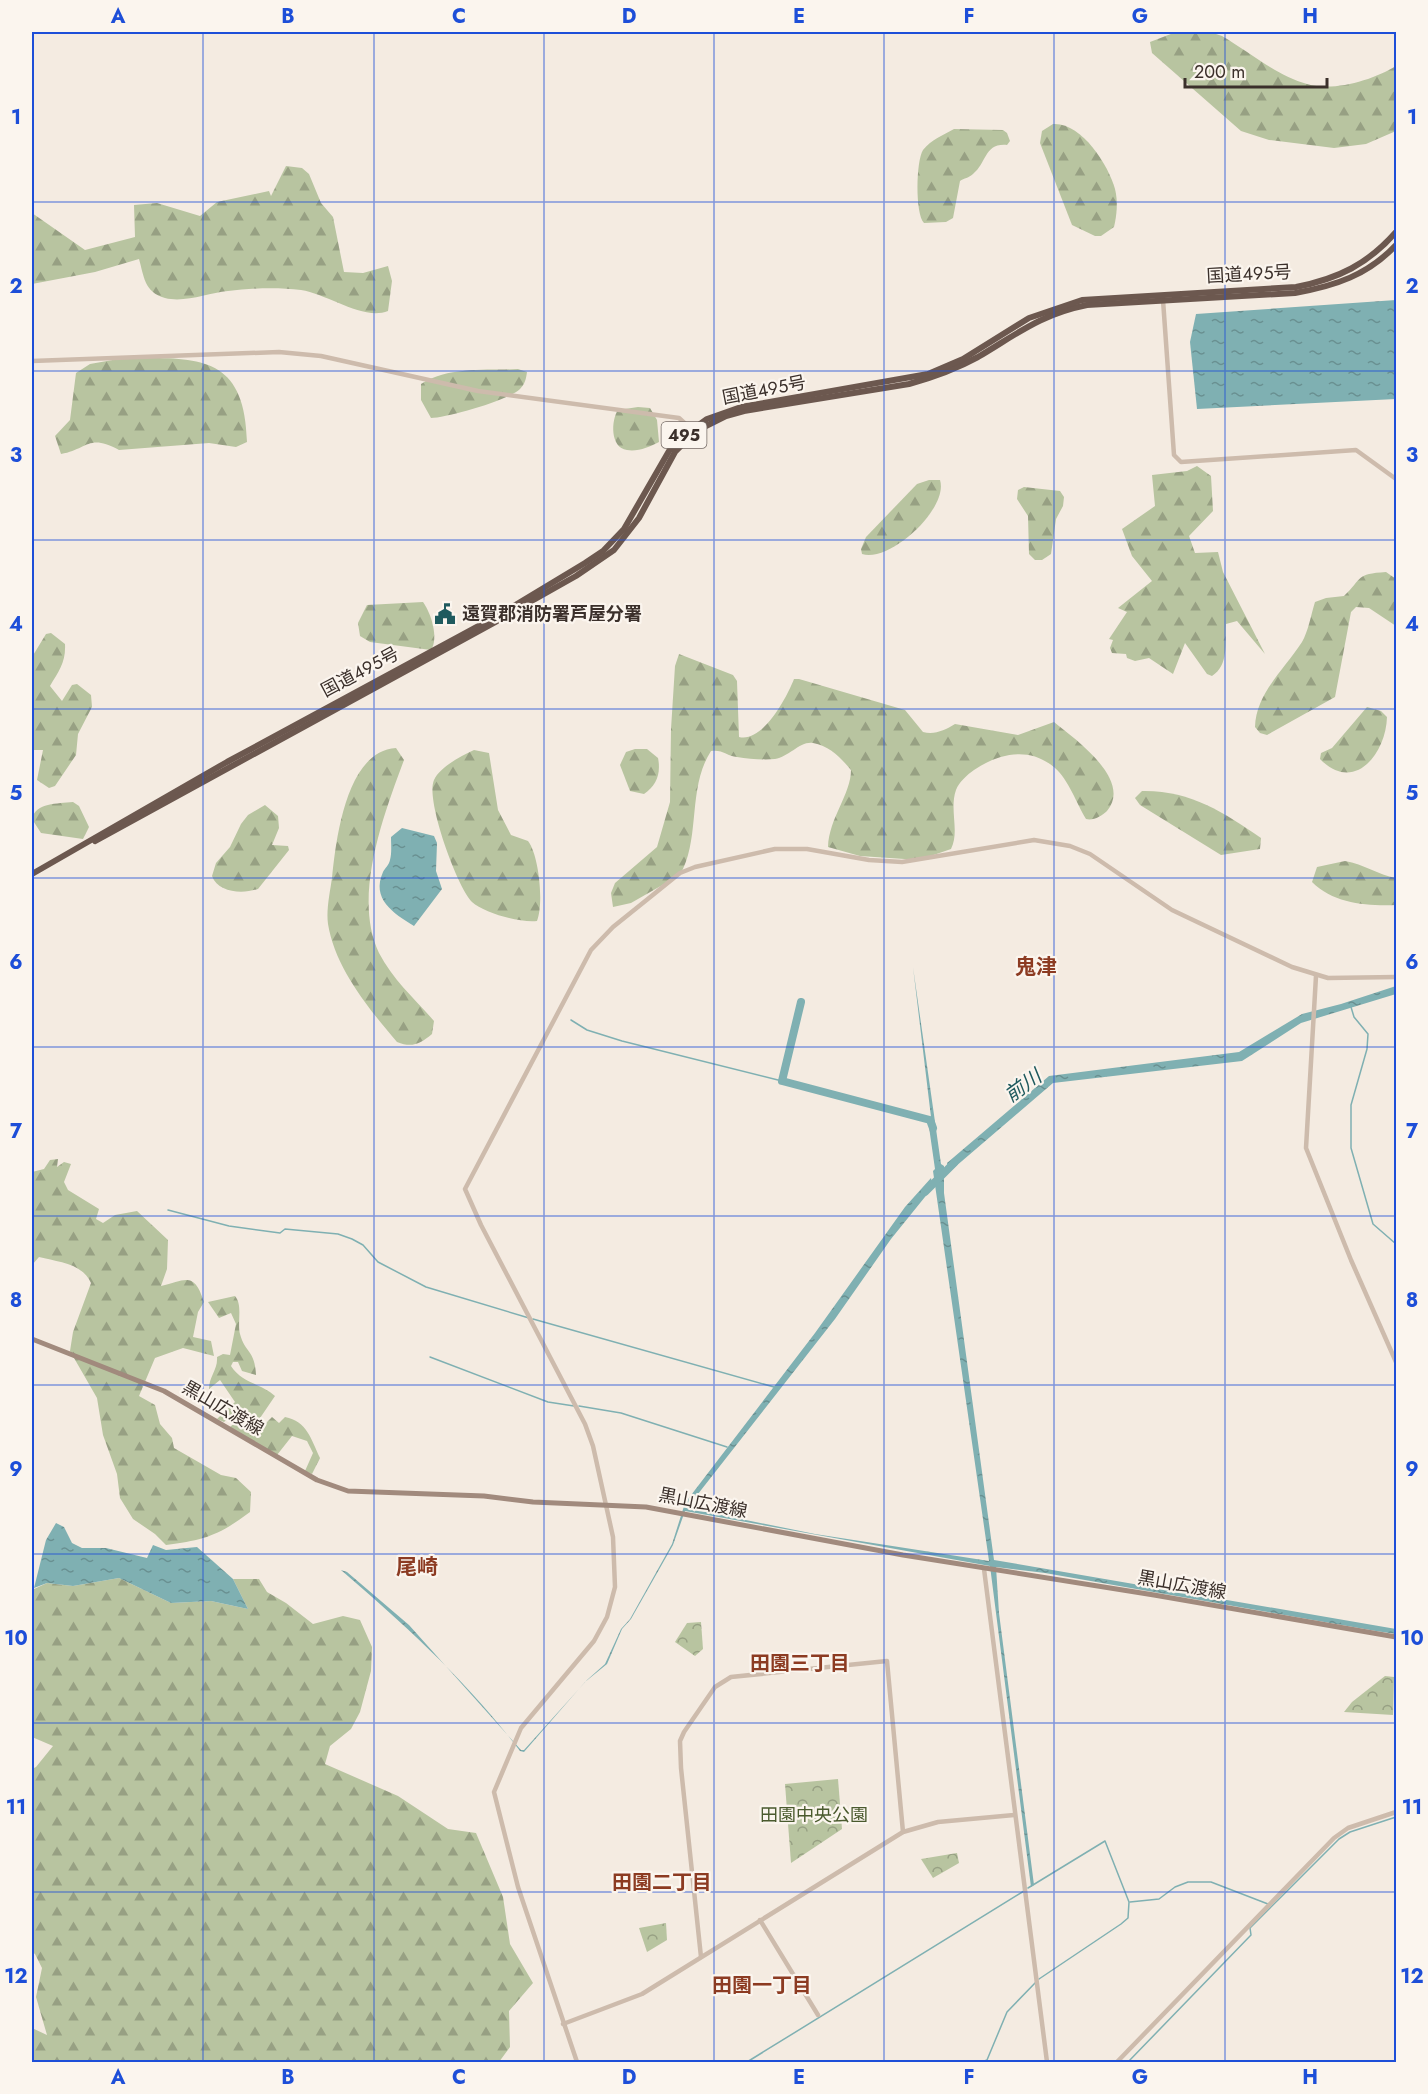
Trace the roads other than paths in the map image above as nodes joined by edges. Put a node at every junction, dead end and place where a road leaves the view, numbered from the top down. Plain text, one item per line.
1 (1396, 232) edge
2 (1396, 245) edge
3 (1162, 297) junction
4 (32, 361) edge
5 (691, 429) junction
6 (1396, 479) edge
7 (68, 854) junction
8 (32, 874) edge
9 (1316, 976) junction
10 (1396, 977) edge
11 (32, 1339) edge
12 (1396, 1362) edge
13 (606, 1504) junction
14 (984, 1569) junction
15 (1396, 1637) edge
16 (1396, 1812) edge
17 (1014, 1815) junction
18 (903, 1832) junction
19 (760, 1920) junction
20 (700, 1957) junction
21 (818, 2015) dead end
22 (563, 2024) junction
23 (577, 2062) edge
24 (1047, 2062) edge
25 (1117, 2062) edge

1 - 3 highway, 国道495号 / 495
2 - 3 highway, 国道495号 / 495
3 - 5 highway, 国道495号 / 495
3 - 6 street
3 - 7 highway, 国道495号 / 495
4 - 5 street
5 - 7 highway, 国道495号 / 495
7 - 8 highway, 国道495号 / 495
9 - 10 street
9 - 12 street
9 - 13 street
11 - 13 main road, 黒山広渡線
13 - 14 main road, 黒山広渡線
13 - 22 street
14 - 15 main road, 黒山広渡線
14 - 17 street
16 - 25 street
17 - 18 street
17 - 24 street
18 - 19 street
18 - 20 street
19 - 20 street
19 - 21 street
20 - 22 street
22 - 23 street

